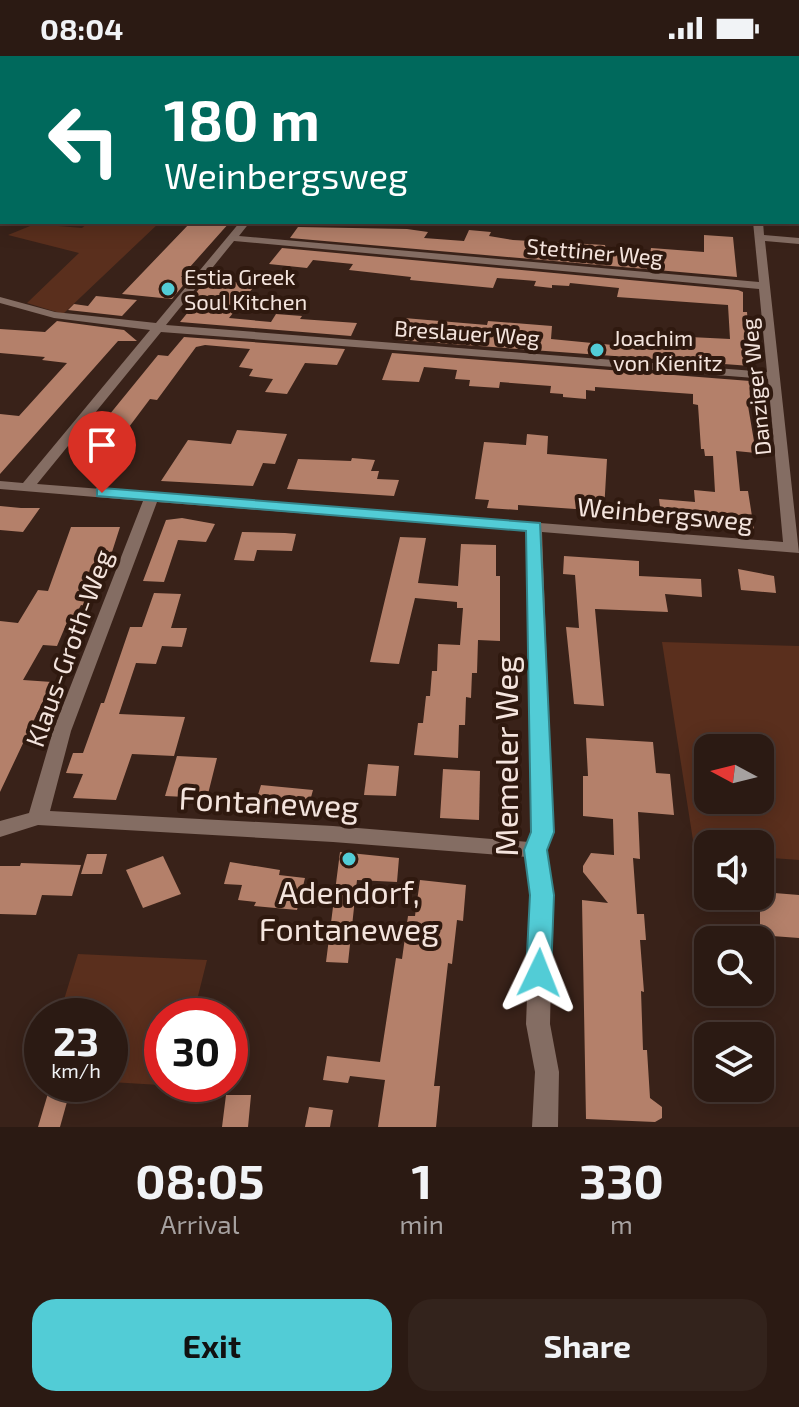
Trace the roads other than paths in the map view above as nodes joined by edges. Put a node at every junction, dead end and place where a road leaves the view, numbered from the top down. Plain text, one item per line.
1 (243, 224) edge
2 (758, 224) edge
3 (231, 238) junction
4 (760, 238) junction
5 (799, 241) edge
6 (765, 286) junction
7 (0, 300) edge
8 (157, 327) junction
9 (774, 376) junction
10 (0, 485) edge
11 (27, 487) junction
12 (152, 497) junction
13 (534, 527) junction
14 (795, 548) edge
15 (38, 818) junction
16 (0, 829) edge
17 (536, 850) junction
18 (545, 1127) edge

1 - 3 street
2 - 4 street, Danziger Weg
3 - 6 street, Stettiner Weg
3 - 8 street
4 - 5 street
4 - 6 street, Danziger Weg
6 - 9 street, Danziger Weg
7 - 8 street, Breslauer Weg
8 - 9 street, Breslauer Weg
8 - 11 street
9 - 14 street, Danziger Weg
10 - 11 street, Weinbergsweg
11 - 12 street, Weinbergsweg
12 - 13 street, Weinbergsweg
12 - 15 street, Klaus-Groth-Weg
13 - 14 street, Weinbergsweg
13 - 17 street, Memeler Weg
15 - 16 street, Fontaneweg
15 - 17 street, Fontaneweg
17 - 18 street, Memeler Weg

